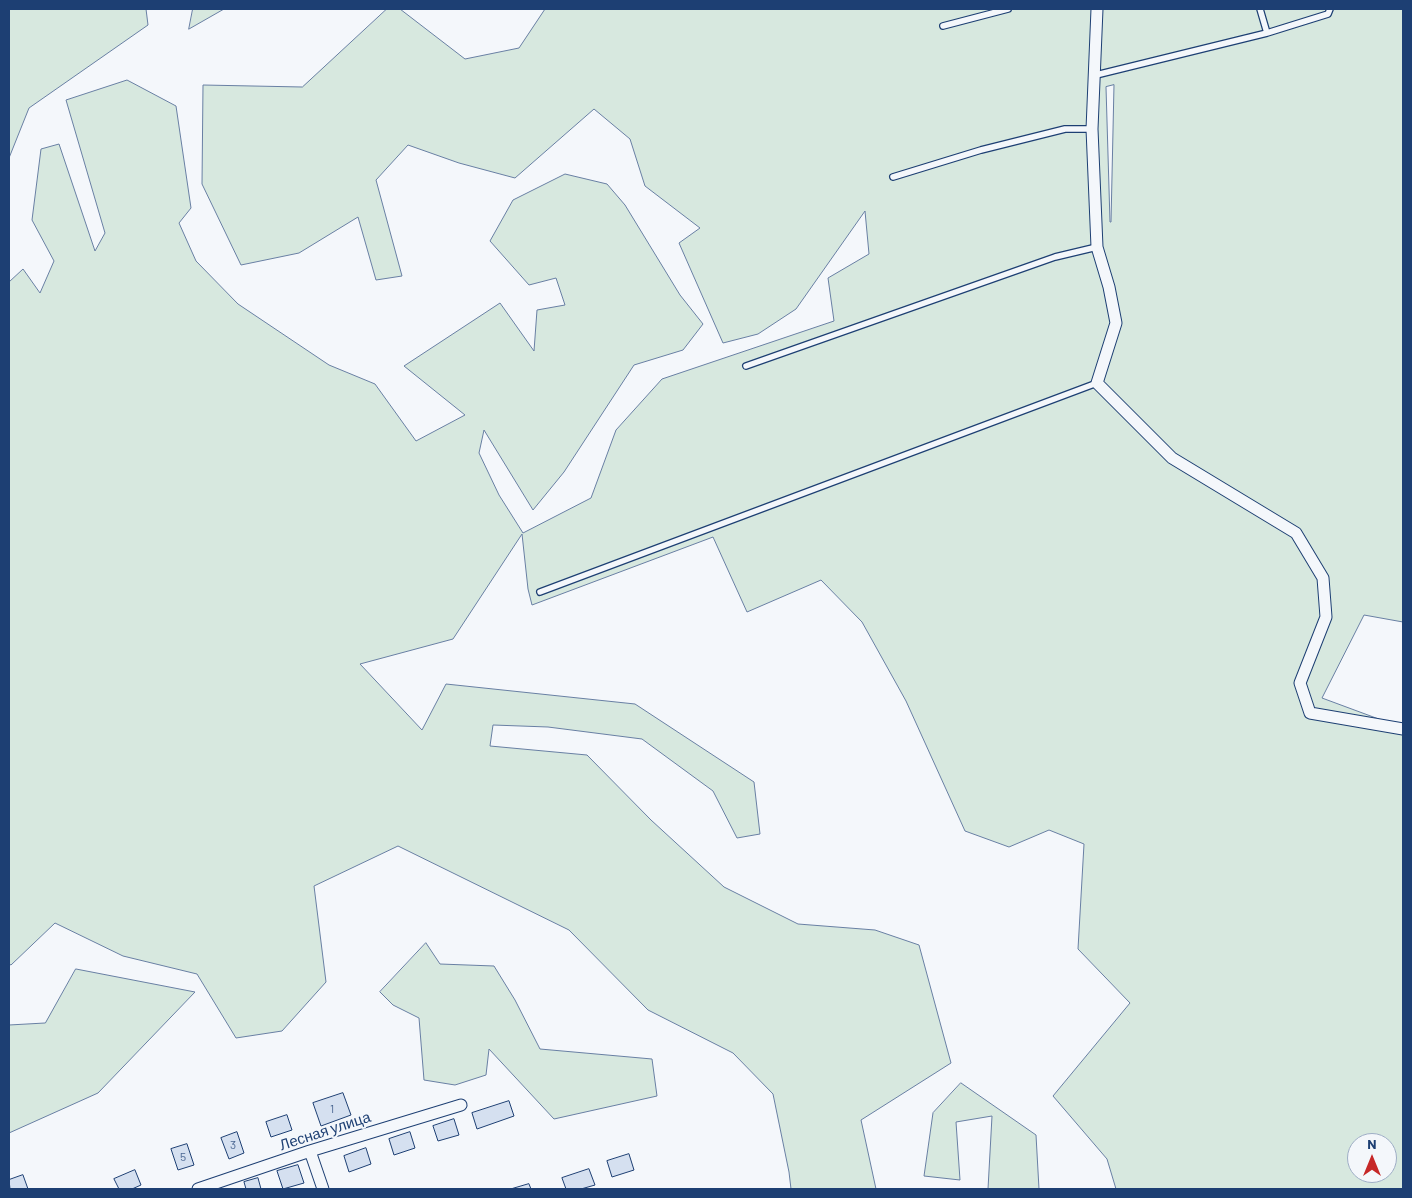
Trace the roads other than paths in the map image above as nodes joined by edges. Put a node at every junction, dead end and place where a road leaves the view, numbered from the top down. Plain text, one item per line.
1 (1008, 9) edge
2 (1097, 9) edge
3 (1260, 9) edge
4 (1330, 9) edge
5 (943, 26) dead end
6 (1267, 33) junction
7 (1096, 75) junction
8 (1092, 129) junction
9 (893, 177) dead end
10 (1096, 247) junction
11 (746, 366) dead end
12 (1097, 382) junction
13 (540, 592) dead end
14 (1403, 729) edge
15 (461, 1105) dead end
16 (310, 1151) junction
17 (198, 1189) edge
18 (322, 1189) edge

1 - 5 lane
2 - 7 street
3 - 6 lane
4 - 6 lane
6 - 7 lane
7 - 8 street
8 - 9 lane
8 - 10 street
10 - 11 lane
10 - 12 street
12 - 13 lane
12 - 14 street
15 - 16 street, Лесная улица
16 - 17 street, Лесная улица
16 - 18 street

